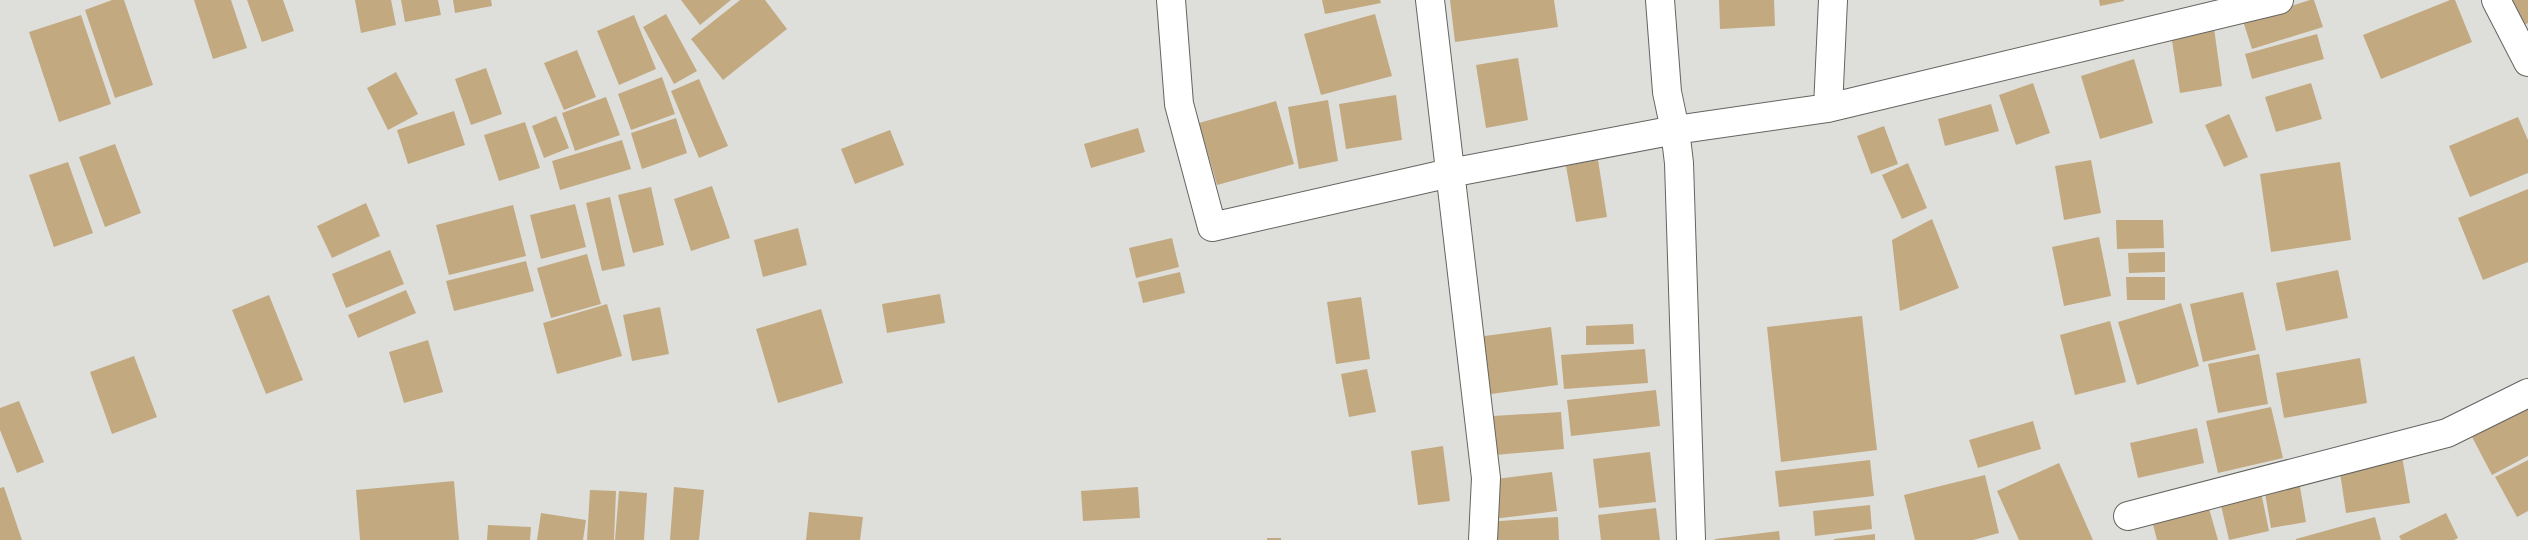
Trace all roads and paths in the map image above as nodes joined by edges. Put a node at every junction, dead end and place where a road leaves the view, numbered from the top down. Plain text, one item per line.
1 (1171, 0) edge
2 (1430, 0) edge
3 (1660, 0) edge
4 (1833, 0) edge
5 (2279, 0) edge
6 (2496, 0) edge
7 (2528, 62) edge
8 (1828, 108) junction
9 (1676, 130) junction
10 (1450, 173) junction
11 (2528, 393) edge
12 (2128, 516) dead end
13 (1483, 540) edge
14 (1691, 540) edge

1 - 10 street
2 - 10 street
3 - 9 street
4 - 8 street
5 - 8 street
6 - 7 street
8 - 9 street
9 - 10 street
9 - 14 street
10 - 13 street
11 - 12 street

